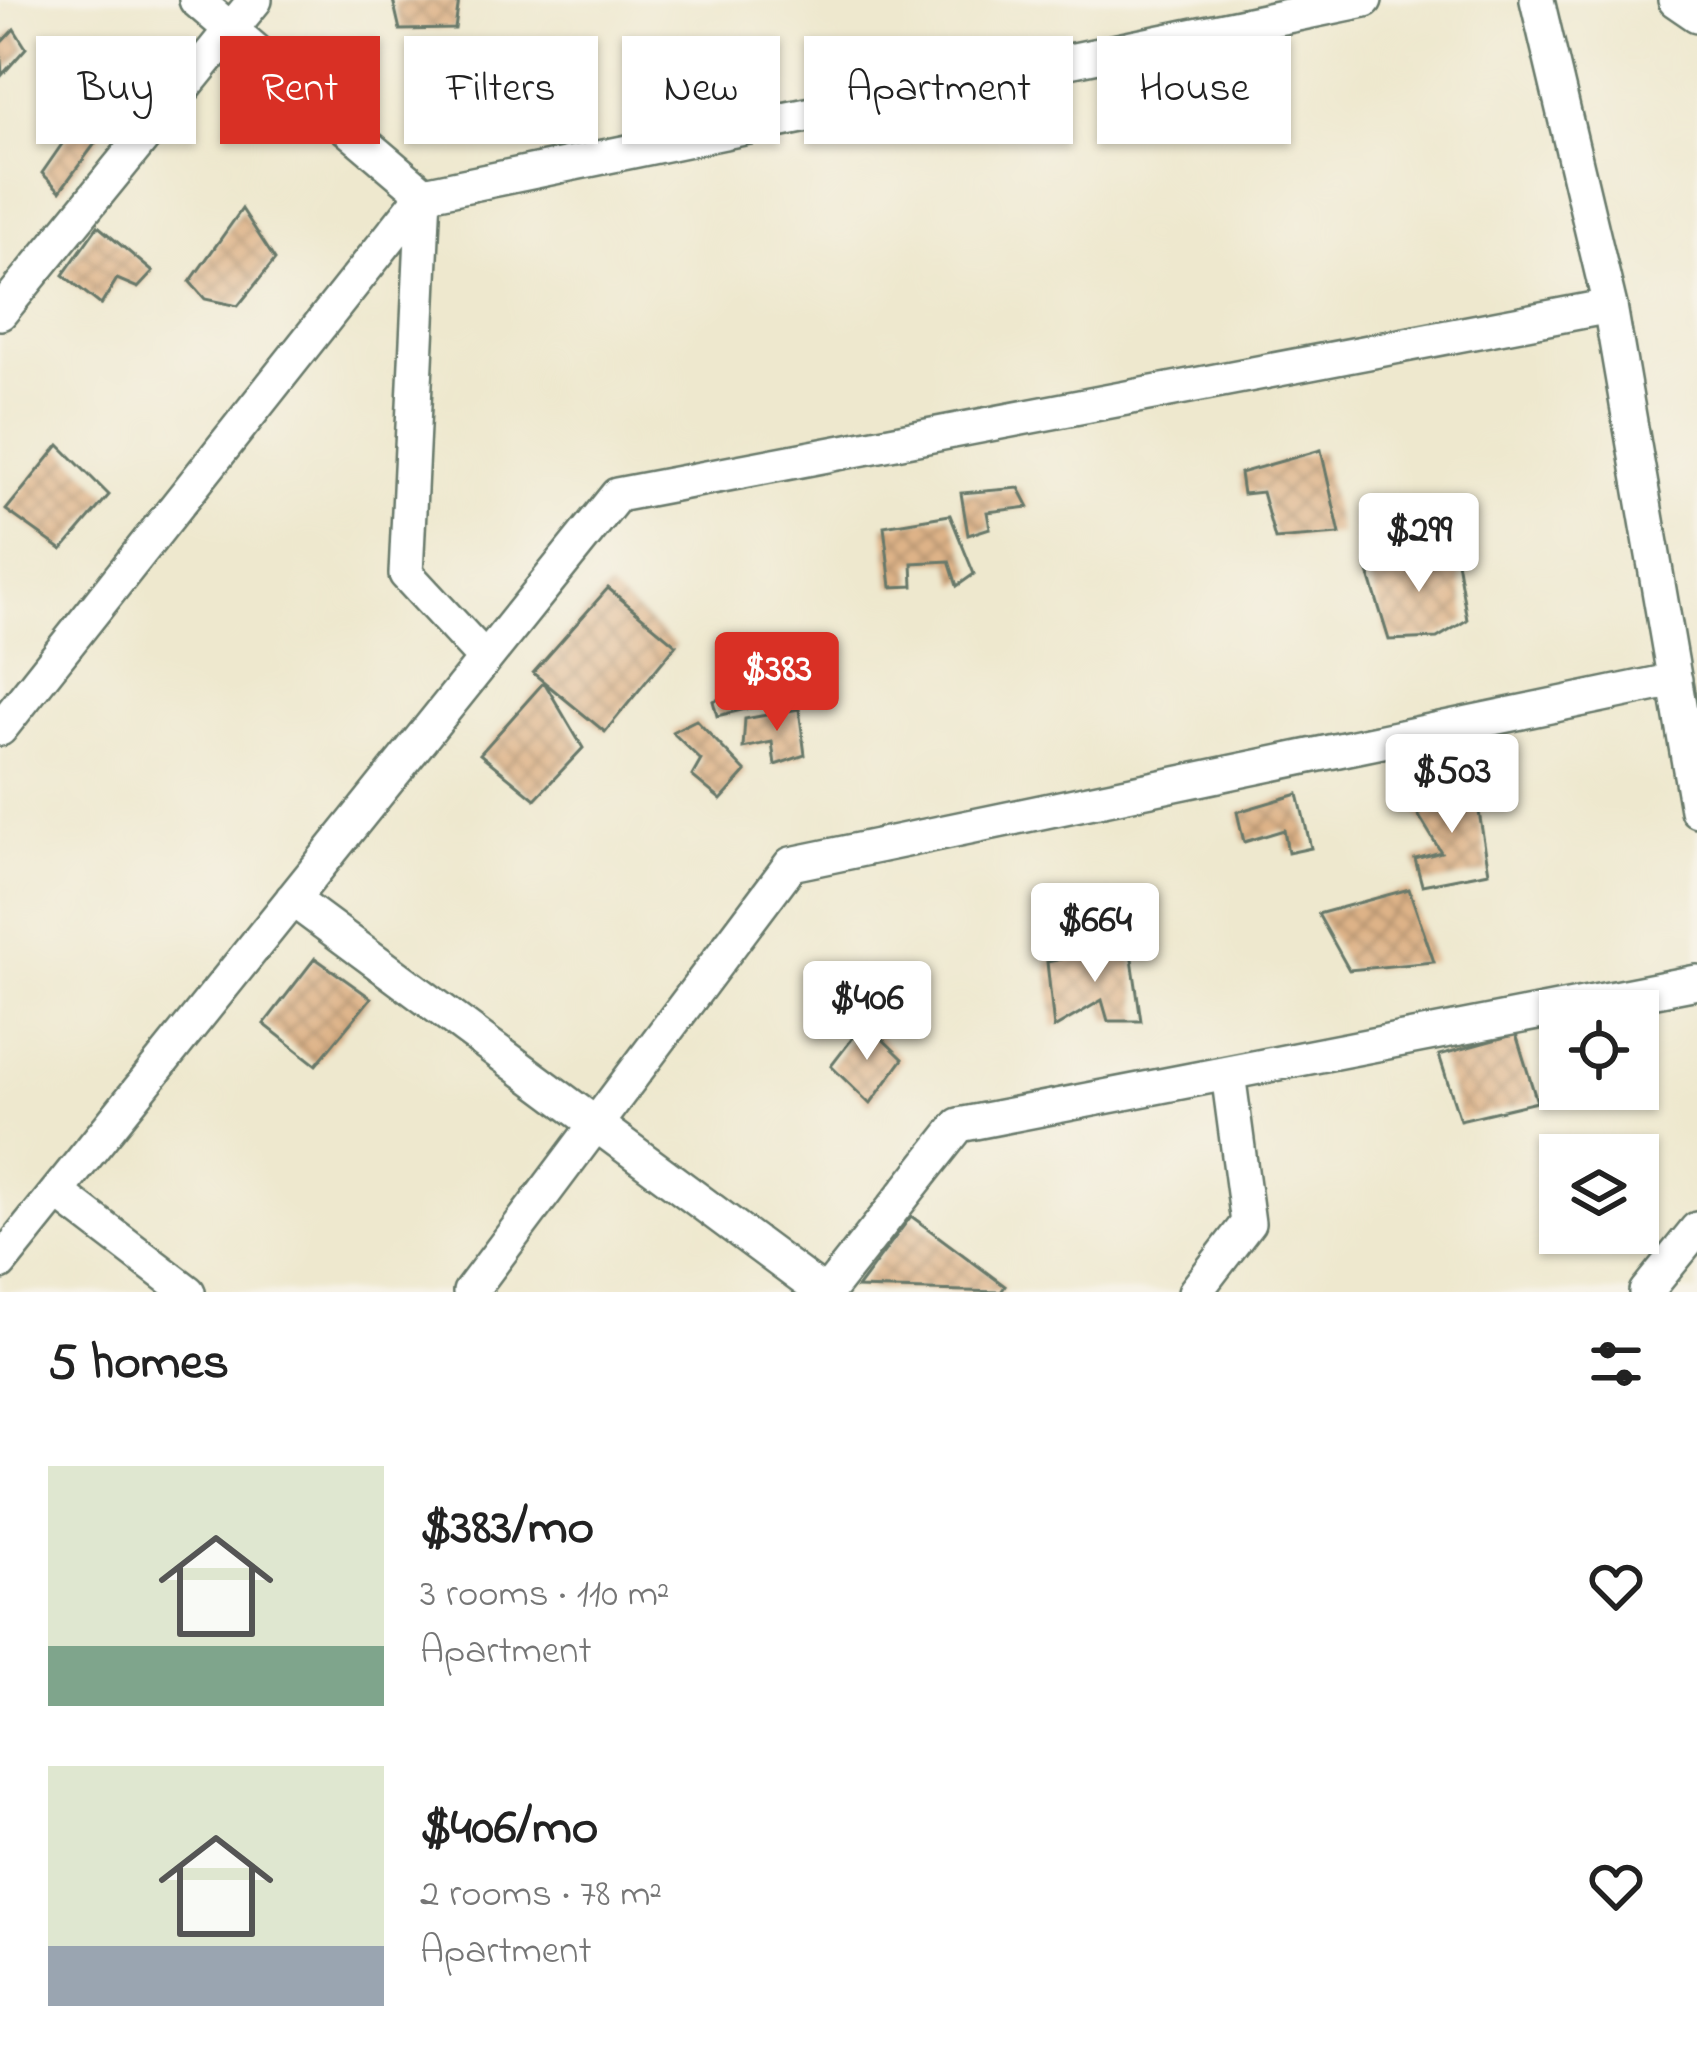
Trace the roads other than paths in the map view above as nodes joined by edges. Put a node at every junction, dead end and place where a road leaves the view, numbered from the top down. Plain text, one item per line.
1 (196, 0) edge
2 (255, 0) edge
3 (1365, 0) edge
4 (1537, 0) edge
5 (1675, 0) edge
6 (1697, 15) edge
7 (228, 27) junction
8 (424, 194) junction
9 (1610, 306) junction
10 (0, 313) edge
11 (485, 659) junction
12 (1675, 680) junction
13 (0, 729) edge
14 (1697, 810) edge
15 (292, 899) junction
16 (1697, 982) edge
17 (1228, 1073) junction
18 (596, 1124) junction
19 (57, 1192) junction
20 (1697, 1229) edge
21 (0, 1263) edge
22 (188, 1292) edge
23 (470, 1292) edge
24 (825, 1292) edge
25 (1195, 1292) edge
26 (1646, 1292) edge

1 - 7 street
2 - 7 street
3 - 8 street
4 - 9 street
5 - 6 street
7 - 8 street
7 - 10 street
8 - 11 street
8 - 13 street
9 - 11 street
9 - 12 street
11 - 15 street
12 - 14 street
12 - 18 street
15 - 18 street
15 - 19 street
16 - 17 street
17 - 24 street
17 - 25 street
18 - 23 street
18 - 24 street
19 - 21 street
19 - 22 street
20 - 26 street

